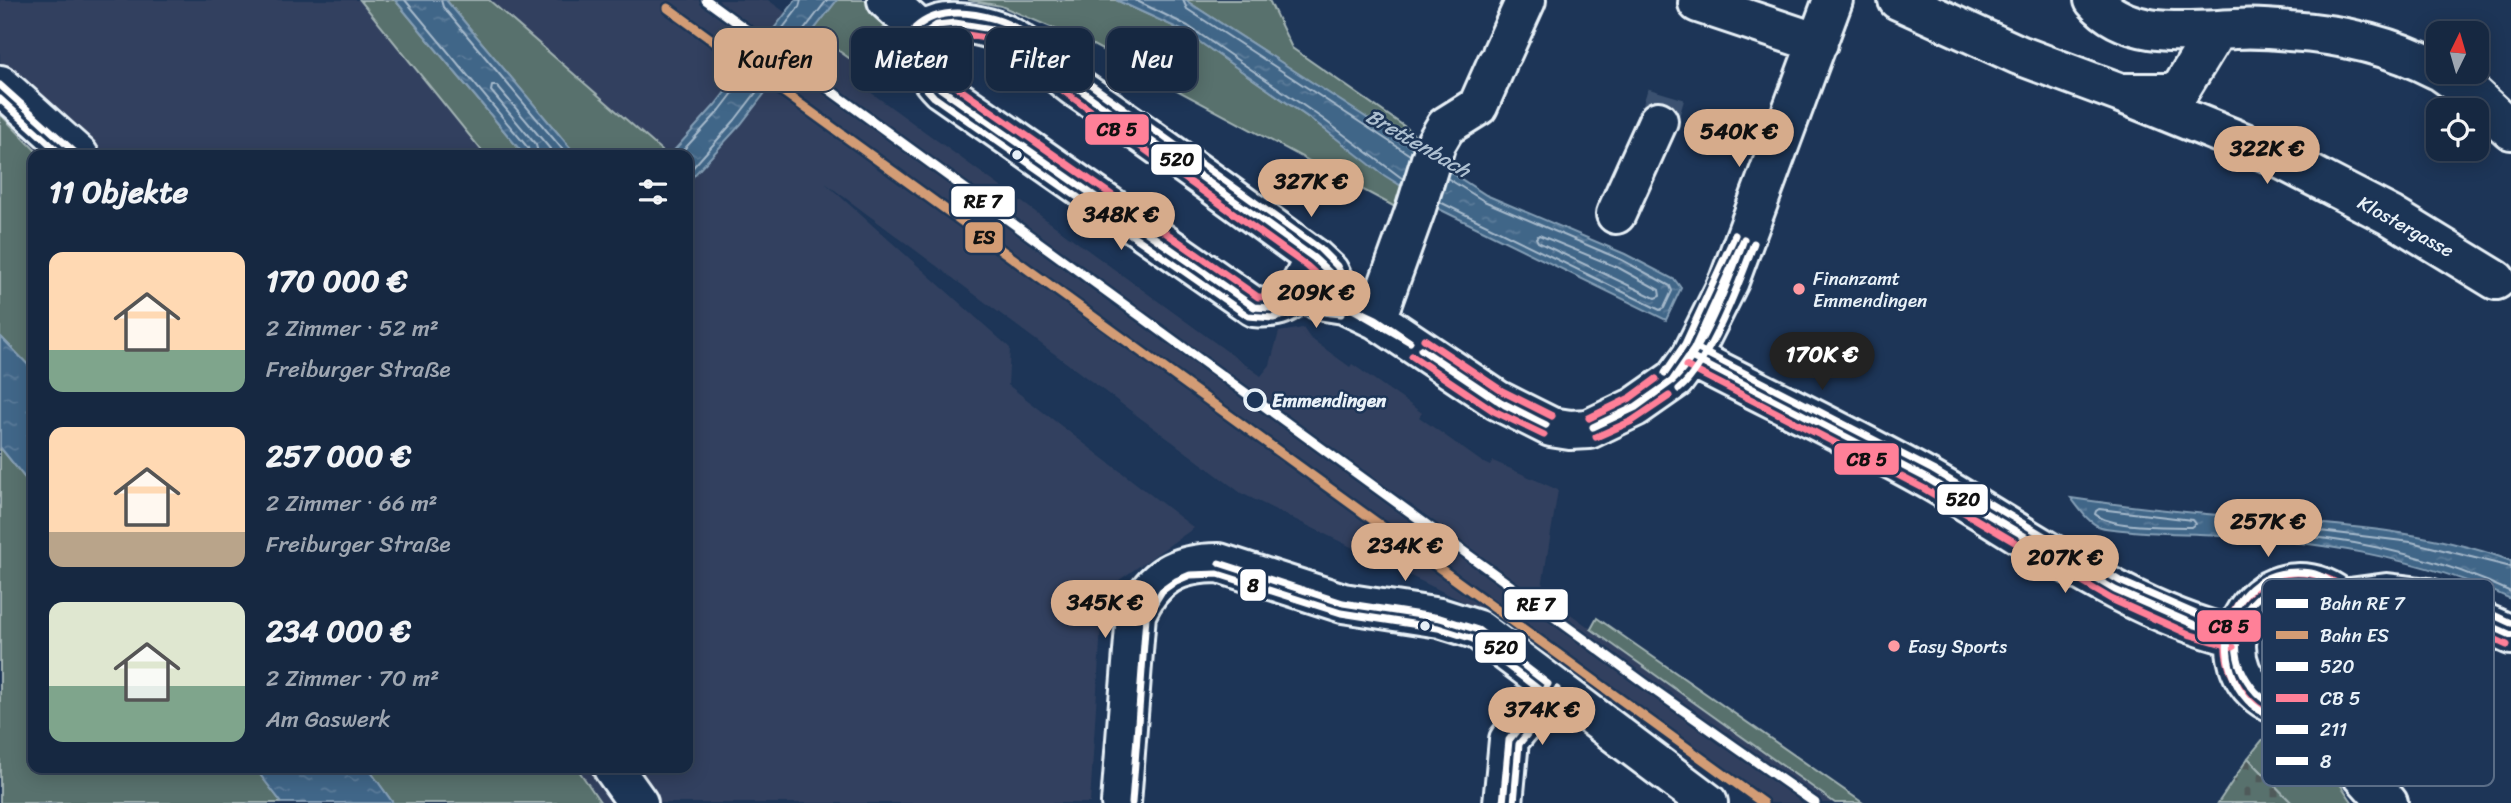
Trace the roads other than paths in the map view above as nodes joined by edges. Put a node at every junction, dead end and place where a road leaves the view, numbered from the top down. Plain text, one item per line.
1 (887, 0) edge
2 (1526, 0) edge
3 (1833, 0) edge
4 (1898, 0) edge
5 (2094, 0) edge
6 (1698, 3) dead end
7 (917, 28) edge
8 (933, 28) edge
9 (2208, 32) junction
10 (1818, 43) junction
11 (2426, 64) edge
12 (2459, 84) edge
13 (0, 85) edge
14 (945, 91) edge
15 (2121, 93) junction
16 (1658, 121) tunnel mouth
17 (2511, 130) edge
18 (72, 150) edge
19 (1616, 214) dead end
20 (1314, 258) junction
21 (2496, 280) dead end
22 (1289, 301) junction
23 (1360, 311) junction
24 (1691, 357) junction
25 (2262, 595) edge
26 (2494, 628) edge
27 (2511, 635) edge
28 (2236, 637) junction
29 (1548, 684) junction
30 (2262, 698) edge
31 (617, 773) edge
32 (2372, 786) edge
33 (2386, 801) edge
34 (638, 803) edge
35 (1121, 803) edge
36 (1503, 803) edge
37 (1708, 803) edge

1 - 7 street
2 - 23 street
3 - 10 street
4 - 15 street, Klostergasse
5 - 9 street
6 - 10 street
8 - 20 street
9 - 11 street
9 - 15 street
10 - 24 street
12 - 17 street
13 - 18 street
14 - 22 street
15 - 21 street, Klostergasse
16 - 19 street
20 - 22 street
20 - 23 street
22 - 23 street
23 - 24 street
24 - 28 street
25 - 28 street
26 - 27 street
28 - 30 street
29 - 35 street
29 - 36 street
29 - 37 street
31 - 34 street
32 - 33 street

